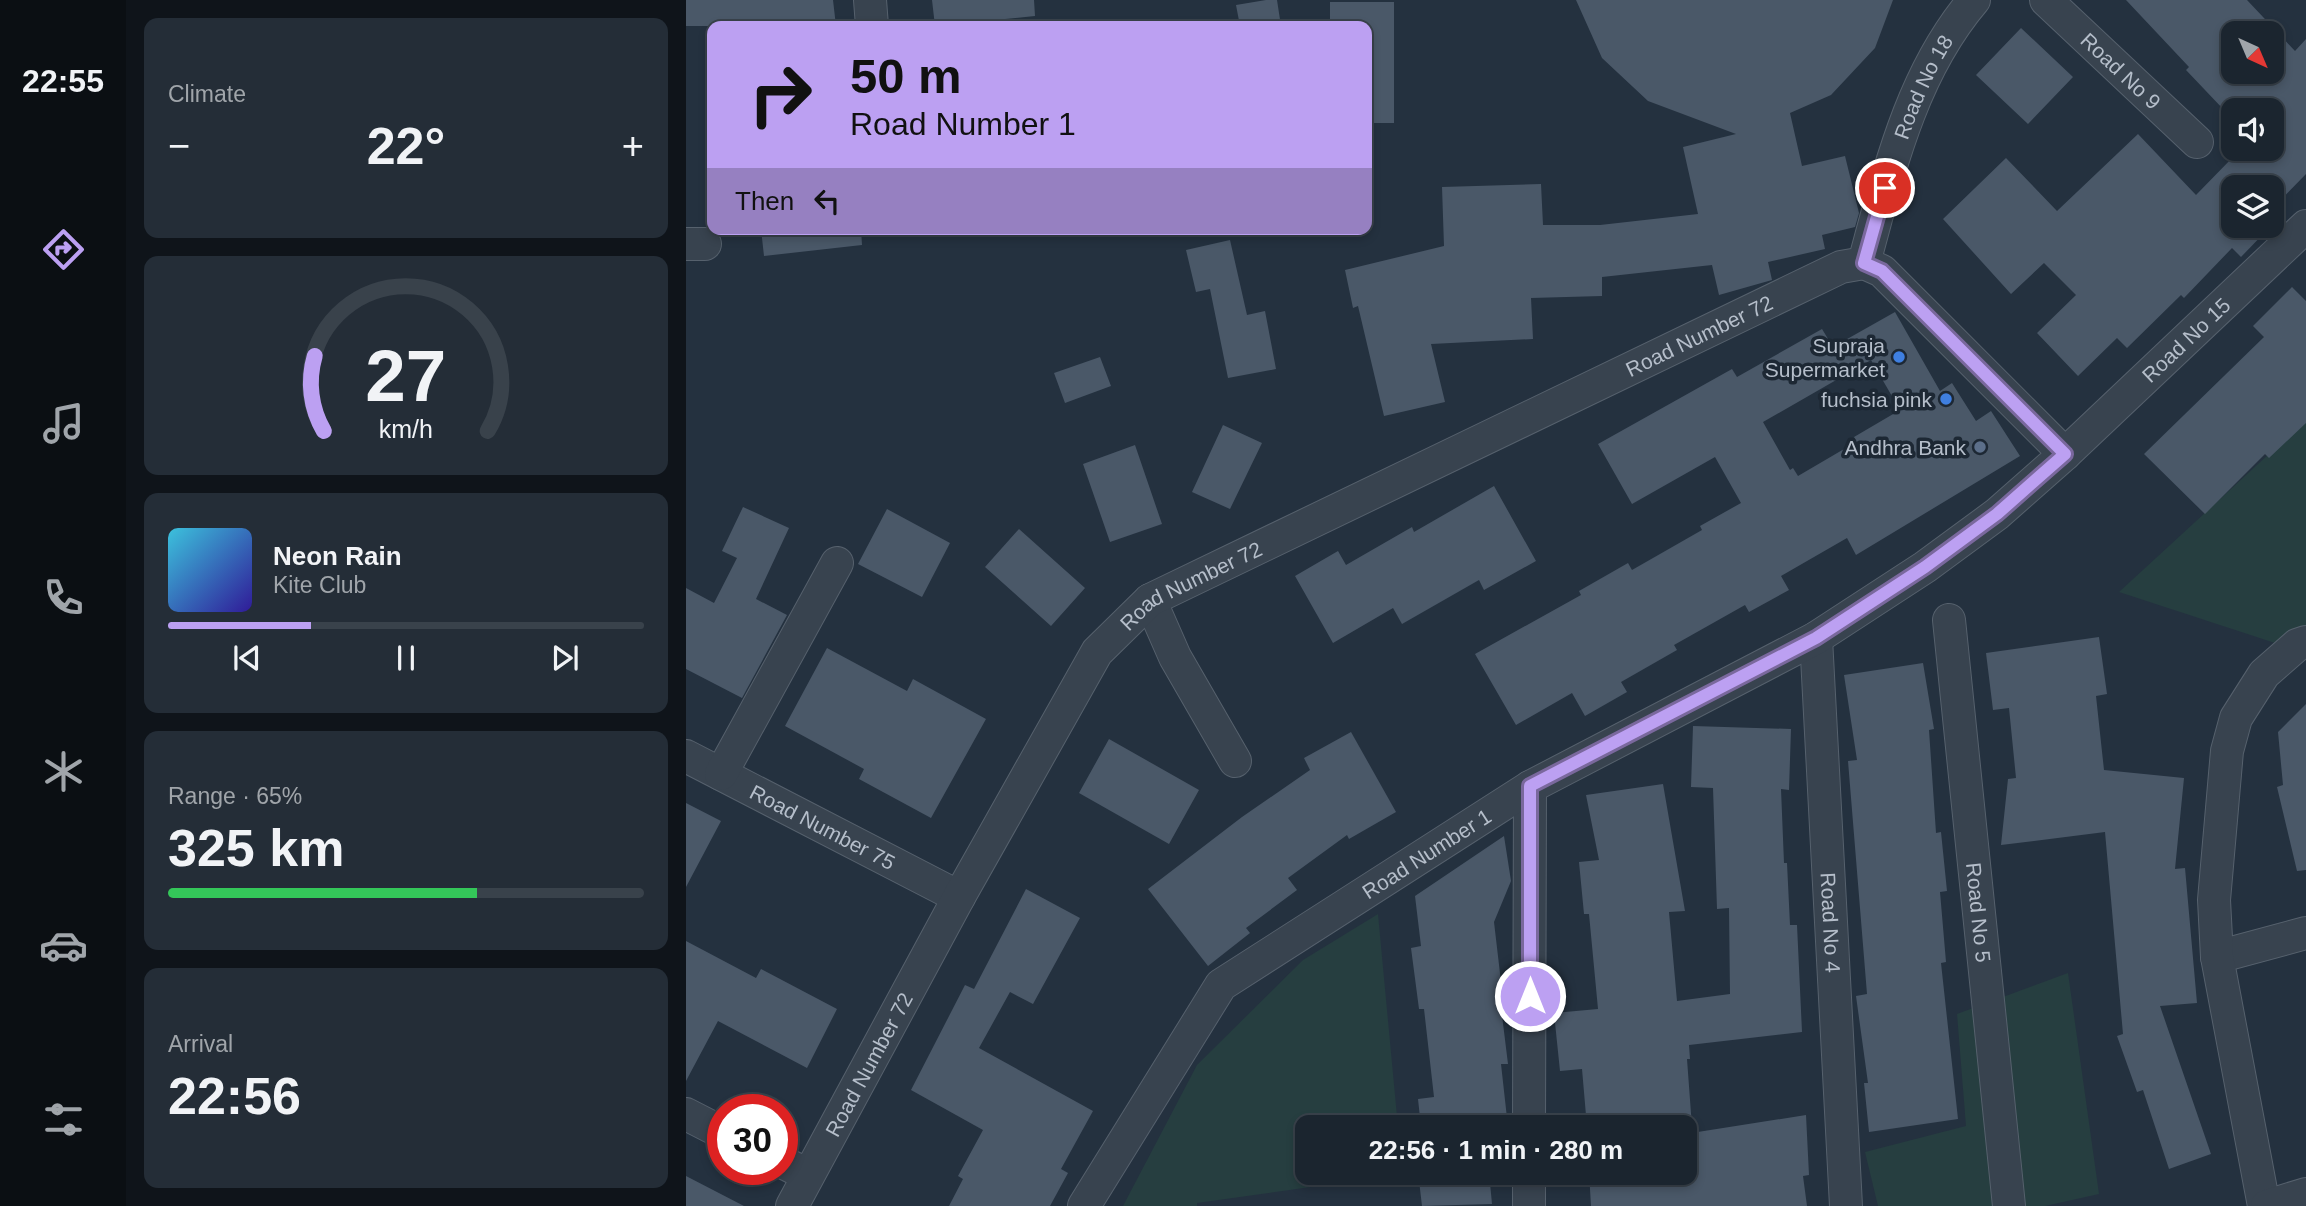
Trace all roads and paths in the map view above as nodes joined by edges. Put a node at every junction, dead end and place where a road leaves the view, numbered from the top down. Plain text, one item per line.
1 (870, 0) edge
2 (1974, 0) edge
3 (2046, 0) edge
4 (872, 21) edge
5 (2197, 142) dead end
6 (2306, 226) edge
7 (1864, 263) junction
8 (2065, 454) junction
9 (837, 563) dead end
10 (1150, 600) junction
11 (1949, 620) dead end
12 (1816, 638) junction
13 (2306, 642) edge
14 (686, 756) edge
15 (1235, 761) dead end
16 (721, 774) junction
17 (1530, 786) junction
18 (959, 897) junction
19 (2306, 933) edge
20 (2217, 957) junction
21 (686, 1114) edge
22 (1529, 1115) edge
23 (707, 1125) edge
24 (798, 1164) edge
25 (794, 1185) edge
26 (1529, 1185) edge
27 (2306, 1194) edge
28 (792, 1206) edge
29 (1084, 1206) edge
30 (1529, 1206) edge
31 (1846, 1206) edge
32 (2009, 1206) edge
33 (2266, 1206) edge

1 - 4 street
2 - 7 street, Road No 18
3 - 5 street, Road No 9
6 - 8 street, Road No 15
7 - 8 street
7 - 10 street, Road Number 72
8 - 12 street, Road Number 1
9 - 16 street
10 - 15 street
10 - 18 street, Road Number 72
11 - 32 street, Road No 5
12 - 17 street, Road Number 1
12 - 31 street, Road No 4
13 - 20 street
14 - 16 street, Road Number 75
16 - 18 street, Road Number 75
17 - 22 street
17 - 29 street, Road Number 1
18 - 24 street, Road Number 72
19 - 20 street
20 - 33 street
21 - 23 street
25 - 28 street, Road Number 72
26 - 30 street
27 - 33 street

